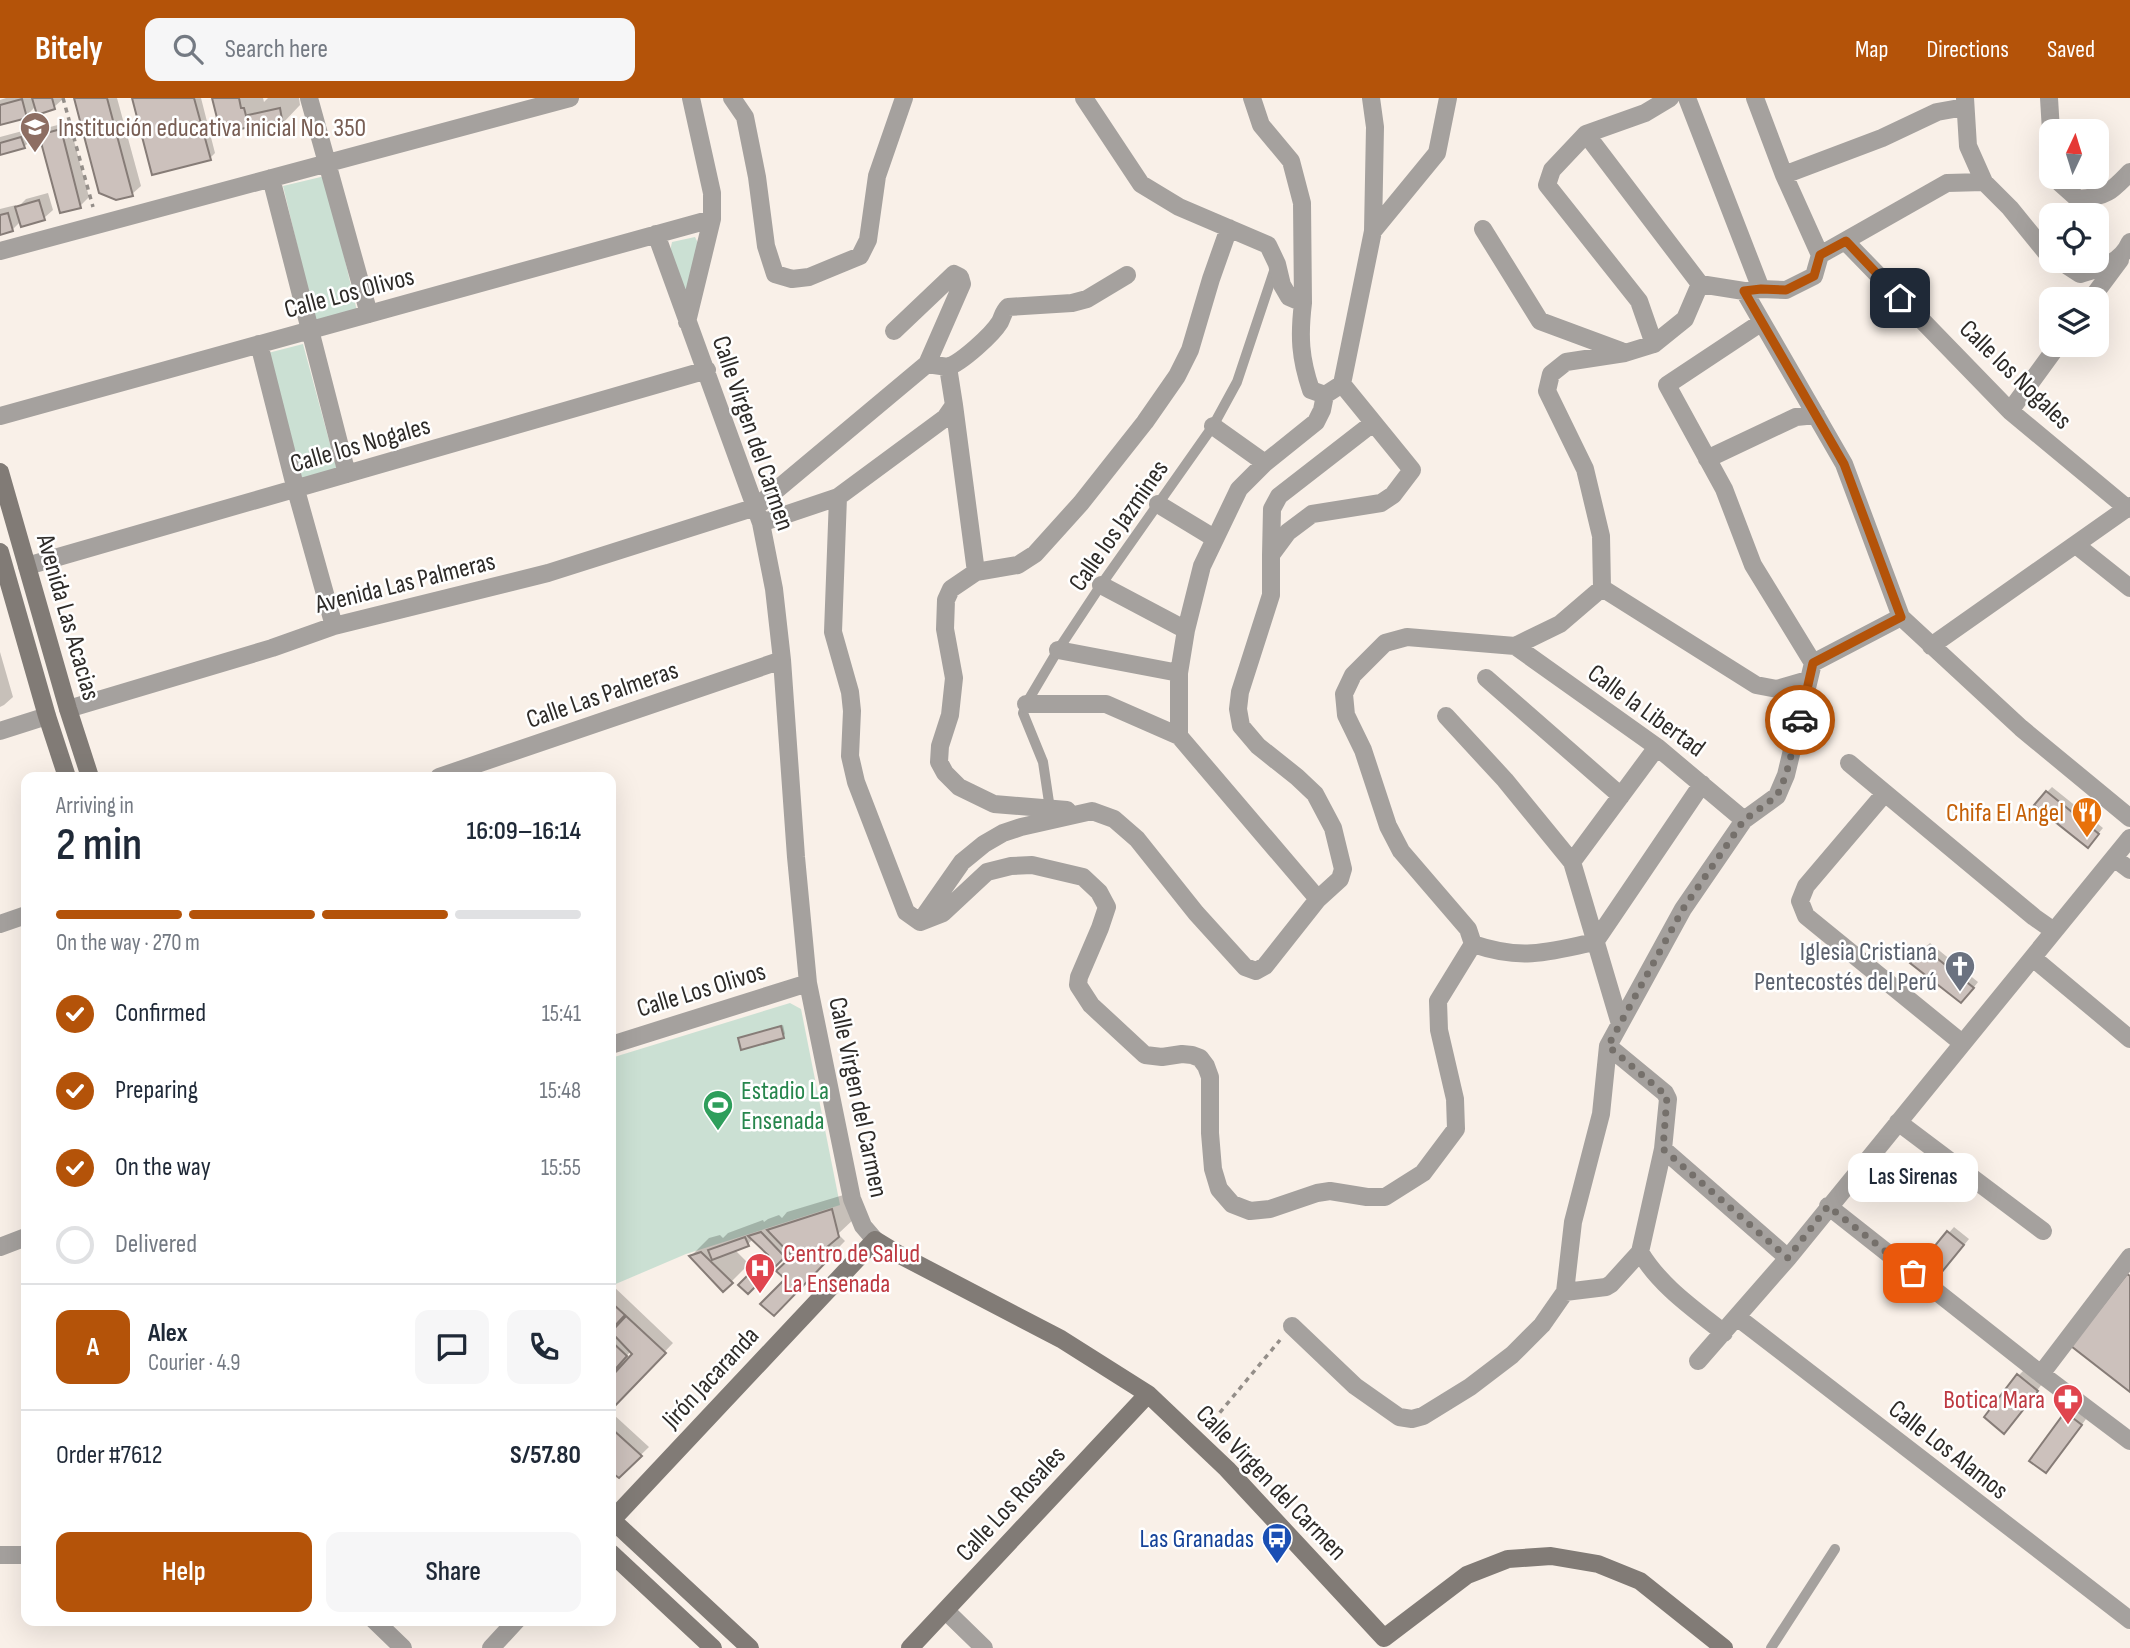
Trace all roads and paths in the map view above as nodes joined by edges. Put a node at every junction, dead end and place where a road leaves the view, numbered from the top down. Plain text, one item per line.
1 (63, 98) edge
2 (309, 98) edge
3 (570, 98) edge
4 (691, 98) edge
5 (732, 98) edge
6 (904, 98) edge
7 (1084, 98) edge
8 (1252, 98) edge
9 (1371, 98) edge
10 (1448, 98) edge
11 (1670, 98) edge
12 (1687, 98) edge
13 (1755, 98) edge
14 (2049, 98) edge
15 (1965, 103) edge
16 (2050, 119) edge
17 (1586, 134) junction
18 (327, 164) junction
19 (2130, 172) edge
20 (1784, 175) junction
21 (271, 178) junction
22 (1984, 182) junction
23 (2067, 189) edge
24 (712, 219) junction
25 (98, 225) junction
26 (1229, 228) junction
27 (1483, 229) dead end
28 (1373, 231) junction
29 (656, 234) junction
30 (1846, 241) junction
31 (2039, 244) edge
32 (2128, 247) edge
33 (0, 251) edge
34 (1820, 255) junction
35 (1277, 264) junction
36 (2109, 264) edge
37 (1127, 275) dead end
38 (1700, 284) junction
39 (2100, 287) edge
40 (1753, 290) junction
41 (1303, 303) junction
42 (369, 314) junction
43 (687, 322) junction
44 (1762, 322) junction
45 (310, 330) junction
46 (894, 331) dead end
47 (259, 344) junction
48 (1654, 344) junction
49 (1625, 353) junction
50 (2049, 357) edge
51 (927, 364) junction
52 (948, 367) junction
53 (707, 370) junction
54 (1342, 384) junction
55 (1325, 394) junction
56 (954, 405) junction
57 (2010, 411) junction
58 (1816, 415) junction
59 (0, 416) edge
60 (1373, 423) junction
61 (1213, 426) junction
62 (1707, 459) junction
63 (1265, 463) junction
64 (0, 472) edge
65 (347, 474) junction
66 (296, 490) junction
67 (838, 498) junction
68 (1158, 504) junction
69 (2129, 507) edge
70 (759, 515) junction
71 (1214, 538) junction
72 (2076, 545) junction
73 (0, 552) edge
74 (1271, 555) junction
75 (27, 566) junction
76 (975, 572) junction
77 (1101, 585) junction
78 (1602, 588) junction
79 (2130, 588) edge
80 (1901, 617) junction
81 (334, 626) junction
82 (1186, 630) junction
83 (1514, 646) junction
84 (1931, 646) junction
85 (1058, 649) junction
86 (782, 660) junction
87 (1810, 672) junction
88 (1179, 673) junction
89 (1486, 678) dead end
90 (1026, 704) junction
91 (68, 709) junction
92 (47, 716) junction
93 (1446, 716) dead end
94 (0, 731) edge
95 (1179, 736) junction
96 (1657, 747) junction
97 (1849, 763) dead end
98 (65, 772) edge
99 (88, 772) edge
100 (454, 772) edge
101 (1702, 784) junction
102 (1885, 793) junction
103 (1621, 796) junction
104 (1050, 810) junction
105 (1092, 811) junction
106 (2130, 818) edge
107 (1744, 820) junction
108 (2130, 838) edge
109 (2114, 858) junction
110 (1572, 862) junction
111 (2130, 870) edge
112 (1318, 899) junction
113 (21, 917) edge
114 (920, 922) junction
115 (0, 924) edge
116 (2054, 931) junction
117 (1595, 942) junction
118 (1473, 944) junction
119 (2033, 958) junction
120 (808, 983) junction
121 (1620, 1024) junction
122 (2130, 1038) edge
123 (616, 1043) edge
124 (1962, 1043) junction
125 (1608, 1046) junction
126 (1898, 1122) junction
127 (1663, 1149) junction
128 (1828, 1206) junction
129 (2043, 1231) dead end
130 (21, 1239) edge
131 (875, 1240) junction
132 (0, 1247) edge
133 (1640, 1252) junction
134 (1788, 1258) junction
135 (2128, 1266) edge
136 (1565, 1292) junction
137 (1737, 1317) junction
138 (1292, 1326) joint
139 (1724, 1333) junction
140 (1698, 1361) dead end
141 (2041, 1374) junction
142 (1148, 1394) junction
143 (1196, 1440) junction
144 (2130, 1441) edge
145 (616, 1515) edge
146 (616, 1525) edge
147 (1835, 1549) dead end
148 (0, 1555) edge
149 (21, 1555) edge
150 (616, 1558) edge
151 (946, 1611) junction
152 (2130, 1620) edge
153 (380, 1626) edge
154 (511, 1626) edge
155 (1379, 1643) edge
156 (403, 1648) edge
157 (491, 1648) edge
158 (713, 1648) edge
159 (750, 1648) edge
160 (911, 1648) edge
161 (984, 1648) edge
162 (1724, 1648) edge
163 (1771, 1648) edge

1 - 25 path
2 - 18 street
3 - 18 street
4 - 24 street, Calle Virgen del Carmen
5 - 6 street
7 - 26 street
8 - 41 street
9 - 28 street
10 - 28 street
11 - 17 street
12 - 40 street
13 - 20 street
14 - 16 street
15 - 20 street
15 - 22 street
17 - 38 street
17 - 48 street
18 - 21 street
18 - 42 street
19 - 23 street
20 - 34 street
21 - 25 street
21 - 45 street
22 - 30 street
22 - 31 street
24 - 29 street, Calle Los Olivos
24 - 43 street, Calle Virgen del Carmen
25 - 33 street
26 - 35 street
26 - 76 street
27 - 49 street
28 - 54 street
29 - 42 street, Calle Los Olivos
29 - 43 street, Calle Virgen del Carmen
30 - 34 street
30 - 57 street, Calle los Nogales
32 - 36 street
32 - 39 street
34 - 40 street
35 - 41 street
35 - 61 lane, Calle los Jazmines
37 - 52 street
38 - 40 street
38 - 48 street
40 - 44 street
41 - 55 street
42 - 45 street, Calle Los Olivos
43 - 53 street, Calle Virgen del Carmen
44 - 58 street
44 - 62 street
45 - 47 street, Calle Los Olivos
45 - 65 street
46 - 51 street
47 - 59 street, Calle Los Olivos
47 - 66 street
48 - 49 street
49 - 78 street
50 - 57 street
51 - 52 street
51 - 70 street
52 - 56 street
53 - 65 street, Calle los Nogales
53 - 70 street, Calle Virgen del Carmen
54 - 55 street
54 - 60 street
55 - 63 street
56 - 67 street, Avenida Las Palmeras
56 - 76 street
57 - 69 street, Calle los Nogales
58 - 62 street
58 - 80 street
60 - 74 street
60 - 74 street
61 - 63 street
61 - 68 lane, Calle los Jazmines
62 - 87 street
63 - 71 street
64 - 75 street, Avenida Las Acacias
65 - 66 street, Calle los Nogales
66 - 75 street, Calle los Nogales
66 - 81 street
67 - 70 street, Avenida Las Palmeras
67 - 114 street
68 - 71 street
68 - 77 lane, Calle los Jazmines
69 - 72 street
70 - 81 street, Avenida Las Palmeras
70 - 86 street, Calle Virgen del Carmen
71 - 82 street
72 - 79 street
72 - 84 street
73 - 92 street, Avenida Las Acacias
74 - 112 street
75 - 91 street, Avenida Las Acacias
76 - 104 street
77 - 82 street
77 - 85 lane, Calle los Jazmines
78 - 83 street
78 - 87 street
80 - 84 street
80 - 87 street
81 - 91 street, Avenida Las Palmeras
82 - 88 street
83 - 96 street, Calle la Libertad
83 - 118 street
84 - 106 street
85 - 88 street
85 - 90 lane, Calle los Jazmines
86 - 100 street, Calle Las Palmeras
86 - 120 street, Calle Virgen del Carmen
87 - 107 street
88 - 95 street
89 - 103 street
90 - 95 street
90 - 104 lane
91 - 99 street, Avenida Las Acacias
92 - 94 street
92 - 98 street, Avenida Las Acacias
93 - 110 street
95 - 112 street
96 - 101 street, Calle la Libertad
96 - 103 street
97 - 102 street
101 - 107 street, Calle la Libertad
101 - 117 street
102 - 116 street
102 - 124 street
103 - 110 street
104 - 105 street
105 - 112 street
105 - 114 street
107 - 121 street
108 - 109 street
109 - 111 street
109 - 116 street
110 - 117 street
113 - 115 street
114 - 118 street
116 - 119 street
117 - 118 street
117 - 121 street
119 - 122 street
119 - 124 street
120 - 123 street, Calle Los Olivos
120 - 131 street, Calle Virgen del Carmen
121 - 125 street
124 - 126 street
125 - 127 street
125 - 136 street
126 - 128 street
126 - 129 street
127 - 133 street
127 - 134 street
128 - 134 street
128 - 141 street
130 - 132 street
131 - 142 street, Calle Virgen del Carmen
131 - 145 street, Jirón Jacaranda
133 - 136 street
133 - 139 street
134 - 137 street
135 - 141 street
136 - 138 street
137 - 139 street
137 - 152 street, Calle Los Alamos
138 - 143 path
139 - 140 street
141 - 144 street
142 - 143 street, Calle Virgen del Carmen
142 - 151 street, Calle Los Rosales
143 - 155 street, Calle Virgen del Carmen
146 - 159 street
147 - 163 lane
148 - 149 street
150 - 158 street
151 - 160 street, Calle Los Rosales
151 - 161 street
153 - 156 street
154 - 157 street
155 - 162 street

